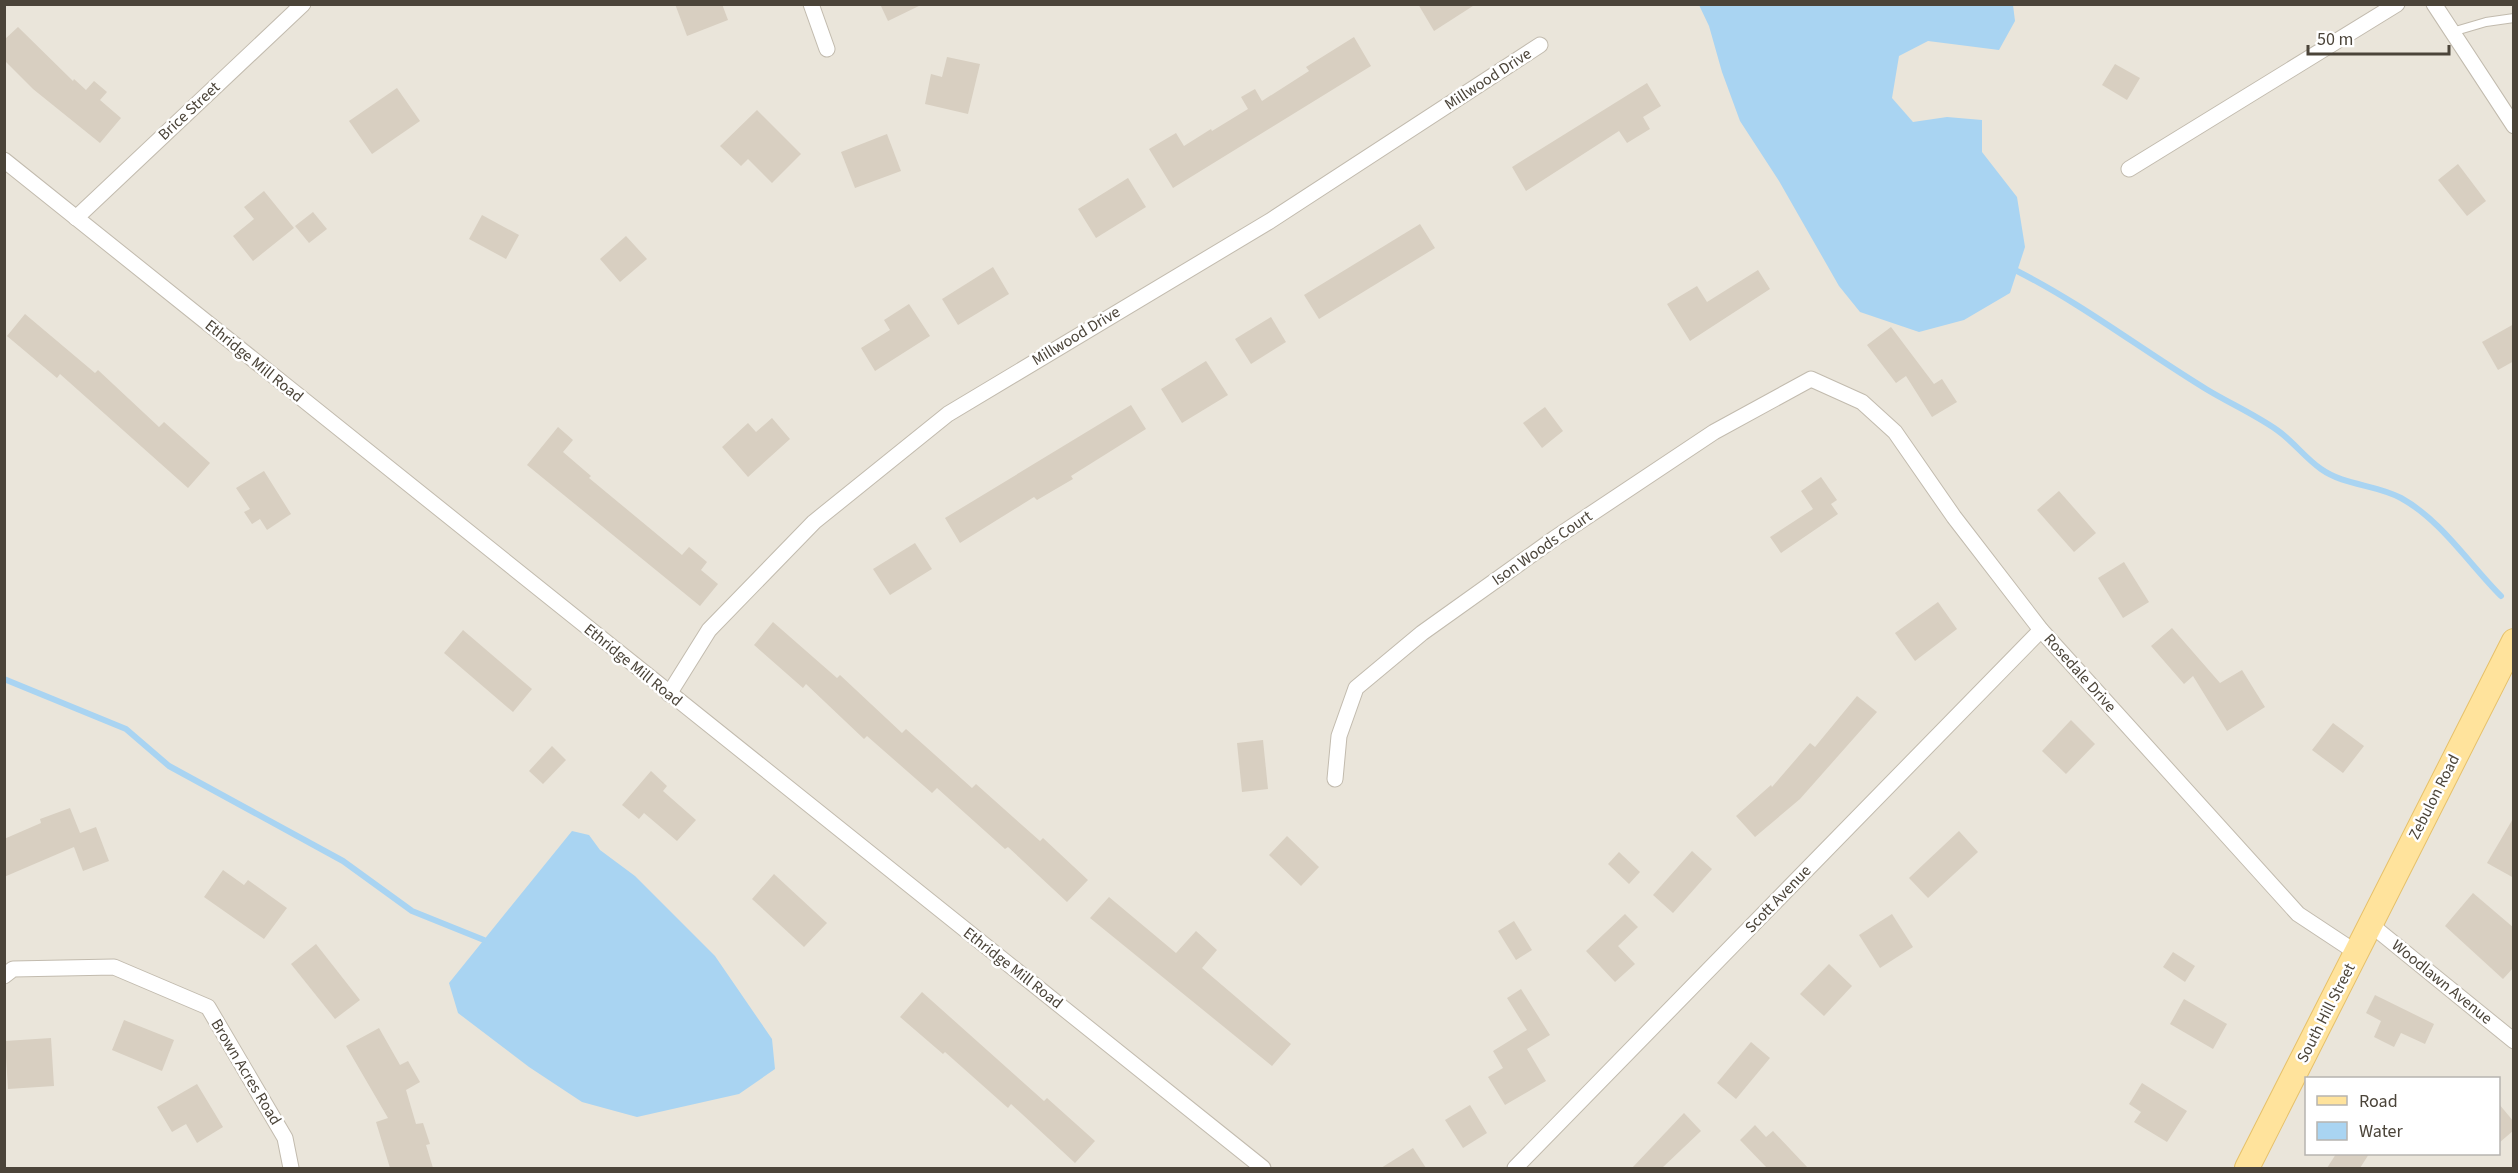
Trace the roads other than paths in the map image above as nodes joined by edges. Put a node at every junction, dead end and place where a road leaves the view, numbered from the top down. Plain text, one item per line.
1 (303, 4) edge
2 (811, 4) edge
3 (2397, 4) edge
4 (2434, 4) edge
5 (2513, 17) edge
6 (2452, 32) junction
7 (1540, 45) dead end
8 (827, 49) dead end
9 (2514, 126) edge
10 (4, 160) edge
11 (2129, 169) dead end
12 (76, 218) junction
13 (1820, 383) joint
14 (2041, 630) junction
15 (2514, 641) edge
16 (669, 694) junction
17 (1335, 779) dead end
18 (2370, 924) junction
19 (2357, 953) junction
20 (4, 976) edge
21 (2514, 1041) edge
22 (291, 1168) edge
23 (1263, 1168) edge
24 (1515, 1168) edge
25 (2247, 1168) edge

1 - 12 street, Brice Street
2 - 8 street
3 - 11 street
4 - 6 street
5 - 6 lane
6 - 9 street
7 - 16 street, Millwood Drive
10 - 12 street, Ethridge Mill Road
12 - 16 street, Ethridge Mill Road
13 - 14 street, Rosedale Drive
13 - 17 street, Ison Woods Court
14 - 19 street, Rosedale Drive
14 - 24 street, Scott Avenue
15 - 18 main road, Zebulon Road
16 - 23 street, Ethridge Mill Road
18 - 19 main road, Zebulon Road
18 - 21 street, Woodlawn Avenue
19 - 25 main road, South Hill Street
20 - 22 street, Brown Acres Road

